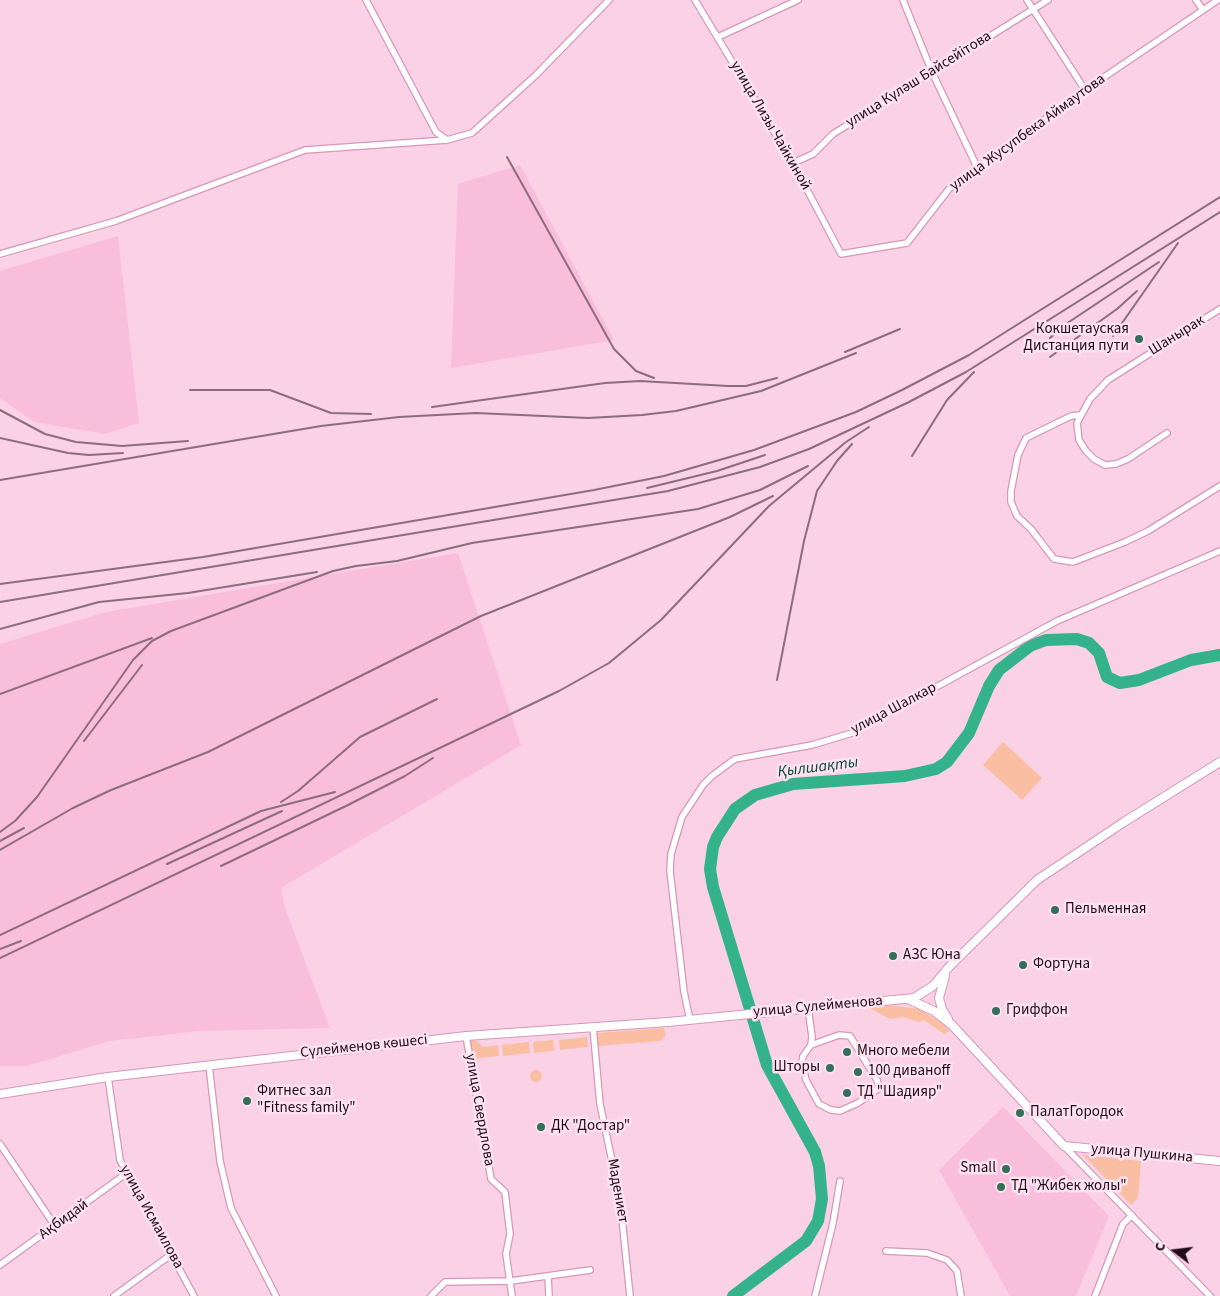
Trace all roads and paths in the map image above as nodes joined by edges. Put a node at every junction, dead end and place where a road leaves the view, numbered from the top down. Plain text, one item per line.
1 (366, 0) edge
2 (608, 0) edge
3 (695, 0) edge
4 (798, 0) edge
5 (903, 0) edge
6 (1026, 0) edge
7 (1048, 0) edge
8 (1196, 0) edge
9 (1218, 0) edge
10 (1034, 9) junction
11 (1203, 10) junction
12 (718, 37) junction
13 (932, 72) junction
14 (1085, 90) junction
15 (447, 140) junction
16 (794, 163) junction
17 (977, 167) junction
18 (0, 254) edge
19 (841, 254) joint
20 (1220, 309) edge
21 (1080, 415) junction
22 (1167, 433) dead end
23 (1220, 486) edge
24 (1220, 551) edge
25 (1220, 762) edge
26 (949, 967) junction
27 (908, 999) junction
28 (808, 1007) junction
29 (729, 1016) joint
30 (690, 1020) junction
31 (952, 1025) junction
32 (593, 1027) junction
33 (466, 1036) junction
34 (811, 1045) junction
35 (209, 1065) junction
36 (108, 1077) junction
37 (0, 1094) edge
38 (0, 1144) edge
39 (1064, 1146) junction
40 (1220, 1162) edge
41 (127, 1173) junction
42 (840, 1181) dead end
43 (1132, 1215) junction
44 (55, 1226) junction
45 (886, 1251) dead end
46 (172, 1254) junction
47 (0, 1265) edge
48 (590, 1270) dead end
49 (548, 1276) junction
50 (511, 1281) junction
51 (114, 1296) edge
52 (194, 1296) edge
53 (276, 1296) edge
54 (431, 1296) edge
55 (512, 1296) edge
56 (549, 1296) edge
57 (630, 1296) edge
58 (815, 1296) edge
59 (961, 1296) edge
60 (1095, 1296) edge
61 (1210, 1296) edge

1 - 15 street
2 - 15 street
3 - 12 street, улица Лизы Чайкиной
4 - 12 street
5 - 13 street
6 - 10 street
7 - 10 street, улица Күләш Байсейітова
8 - 11 street
9 - 11 street, улица Жусупбека Аймаутова
10 - 13 street, улица Күләш Байсейітова
10 - 14 street
11 - 14 street, улица Жусупбека Аймаутова
12 - 16 street, улица Лизы Чайкиной
13 - 16 street, улица Күләш Байсейітова
13 - 17 street
14 - 17 street, улица Жусупбека Аймаутова
15 - 18 street
16 - 19 street, улица Лизы Чайкиной
17 - 19 street, улица Жусупбека Аймаутова
20 - 21 street, Шанырак
21 - 22 street
21 - 23 street
24 - 30 street, улица Шалкар
25 - 26 street
26 - 27 street
26 - 31 street
27 - 28 street, улица Сулейменова
27 - 31 street
28 - 29 street, улица Сулейменова
28 - 34 street
29 - 30 street, Сүлейменов көшесі
30 - 32 street, Сүлейменов көшесі
31 - 39 street
32 - 33 street, Сүлейменов көшесі
32 - 57 street, Мадениет
33 - 35 street, Сүлейменов көшесі
33 - 50 street, улица Свердлова
34 - 34 street
35 - 36 street, Сүлейменов көшесі
35 - 53 street
36 - 37 street, Сүлейменов көшесі
36 - 41 street, улица Исмаилова
38 - 44 street
39 - 40 street, улица Пушкина
39 - 43 street
41 - 44 street, Ақбидай
41 - 46 street, улица Исмаилова
42 - 58 street
43 - 60 street
43 - 61 street
44 - 47 street, Ақбидай
45 - 59 street
46 - 51 street
46 - 52 street, улица Исмаилова
48 - 49 street
49 - 50 street
49 - 56 street
50 - 54 street
50 - 55 street, улица Свердлова

